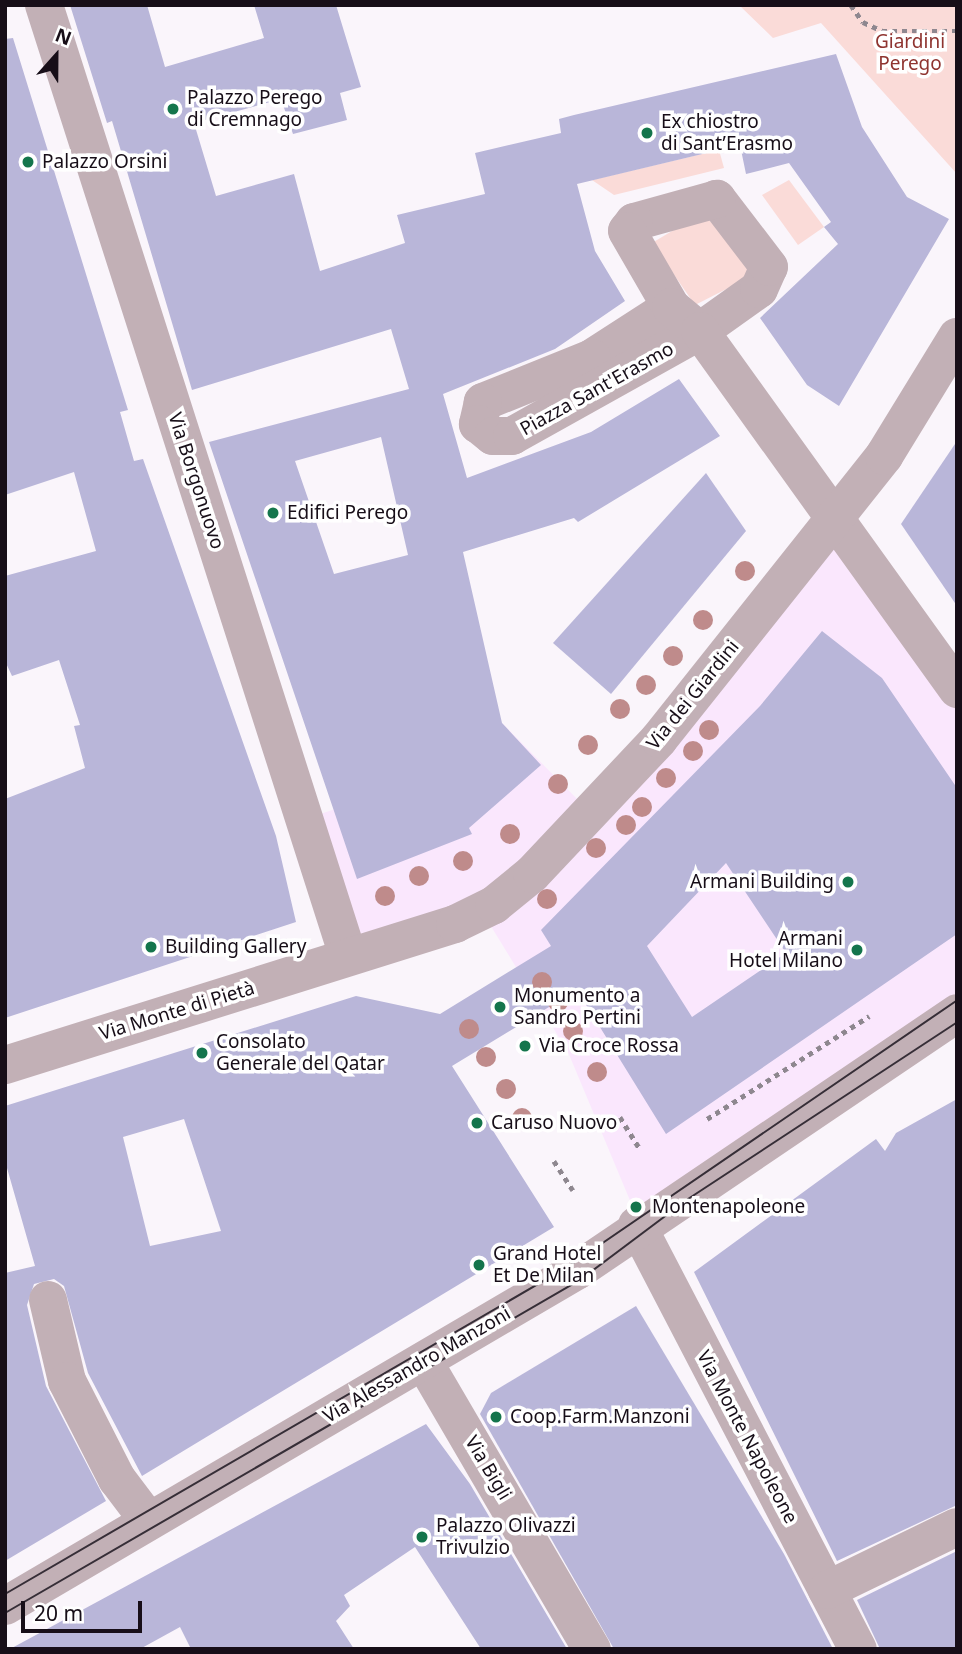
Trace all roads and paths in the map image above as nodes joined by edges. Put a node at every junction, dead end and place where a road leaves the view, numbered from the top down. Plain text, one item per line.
1 (44, 5) edge
2 (851, 5) edge
3 (957, 31) edge
4 (671, 307) junction
5 (700, 331) junction
6 (957, 337) edge
7 (834, 519) junction
8 (957, 689) edge
9 (348, 956) junction
10 (957, 1013) edge
11 (869, 1016) dead end
12 (5, 1065) edge
13 (620, 1117) dead end
14 (707, 1119) dead end
15 (639, 1148) dead end
16 (554, 1161) dead end
17 (573, 1190) dead end
18 (637, 1225) junction
19 (48, 1300) dead end
20 (424, 1362) junction
21 (148, 1520) junction
22 (957, 1527) edge
23 (827, 1590) junction
24 (5, 1606) edge
25 (592, 1649) edge
26 (858, 1649) edge

1 - 9 street, Via Borgonuovo
2 - 3 path
4 - 5 street, Piazza Sant'Erasmo
4 - 5 street, Piazza Sant'Erasmo
4 - 5 street, Piazza Sant'Erasmo
5 - 7 street, Piazza Sant'Erasmo
6 - 7 street, Via dei Giardini
7 - 8 street, Piazza Sant'Erasmo
7 - 9 street, Via dei Giardini
9 - 12 street, Via Monte di Pietà
10 - 18 street, Via Alessandro Manzoni
11 - 14 path
13 - 15 path
16 - 17 path
18 - 20 street, Via Alessandro Manzoni
18 - 23 street, Via Monte Napoleone
19 - 21 street
20 - 21 street, Via Alessandro Manzoni
20 - 25 street, Via Bigli
21 - 24 street, Via Alessandro Manzoni
22 - 23 street
23 - 26 street, Via Monte Napoleone

